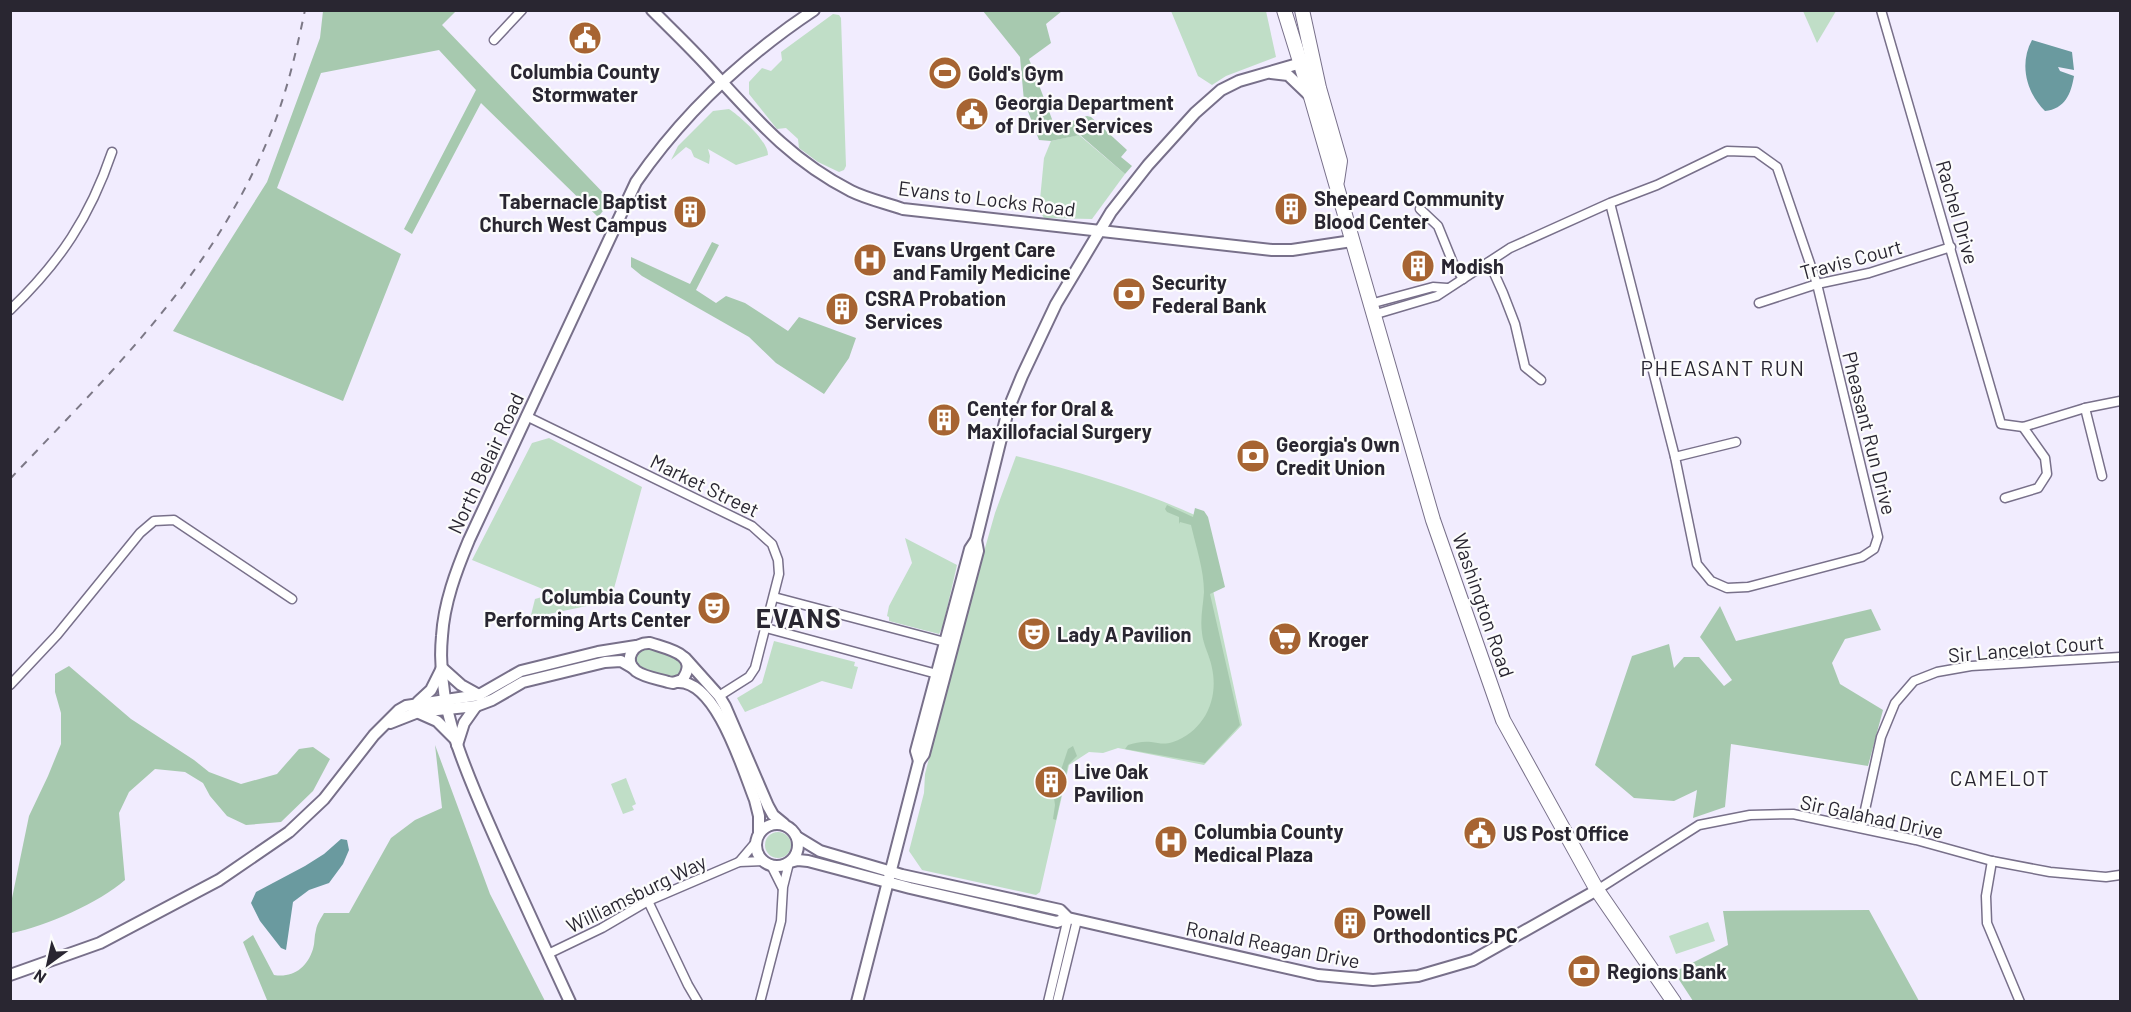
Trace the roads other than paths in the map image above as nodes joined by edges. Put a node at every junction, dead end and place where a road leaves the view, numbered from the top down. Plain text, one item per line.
1 (522, 10) edge
2 (652, 10) edge
3 (814, 10) edge
4 (1284, 10) edge
5 (1302, 10) edge
6 (1881, 10) edge
7 (494, 40) dead end
8 (1301, 63) junction
9 (1265, 73) junction
10 (722, 83) junction
11 (1311, 97) junction
12 (112, 152) dead end
13 (1336, 186) junction
14 (1610, 203) junction
15 (1420, 209) dead end
16 (1099, 230) junction
17 (1352, 241) junction
18 (1951, 247) junction
19 (1489, 262) junction
20 (1463, 279) junction
21 (1817, 284) junction
22 (1759, 303) dead end
23 (1371, 309) junction
24 (10, 310) edge
25 (1541, 380) dead end
26 (2121, 401) edge
27 (2085, 408) junction
28 (526, 416) junction
29 (2023, 427) junction
30 (1736, 442) dead end
31 (1675, 457) junction
32 (2102, 476) dead end
33 (2005, 498) dead end
34 (774, 597) junction
35 (292, 599) dead end
36 (766, 628) junction
37 (949, 643) junction
38 (636, 646) junction
39 (2121, 657) edge
40 (685, 658) junction
41 (442, 668) junction
42 (633, 668) junction
43 (541, 671) junction
44 (941, 675) junction
45 (678, 682) junction
46 (10, 685) edge
47 (479, 695) junction
48 (719, 696) junction
49 (447, 704) junction
50 (476, 706) junction
51 (417, 708) junction
52 (456, 742) junction
53 (784, 824) junction
54 (1861, 828) junction
55 (797, 837) junction
56 (758, 838) junction
57 (1992, 861) junction
58 (740, 862) junction
59 (789, 862) junction
60 (767, 863) junction
61 (2121, 874) edge
62 (888, 876) junction
63 (783, 887) junction
64 (1597, 890) junction
65 (648, 901) junction
66 (1073, 919) junction
67 (548, 954) junction
68 (10, 975) edge
69 (570, 1002) edge
70 (698, 1002) edge
71 (760, 1002) edge
72 (857, 1002) edge
73 (1048, 1002) edge
74 (1057, 1002) edge
75 (1674, 1002) edge
76 (2020, 1002) edge

1 - 7 street
2 - 10 street, Evans to Locks Road
3 - 10 street, North Belair Road
4 - 8 main road, Washington Road
5 - 13 main road, Washington Road
6 - 18 street, Rachel Drive
8 - 9 street
8 - 11 main road, Washington Road
9 - 11 street
9 - 16 street
10 - 16 street, Evans to Locks Road
10 - 28 street, North Belair Road
11 - 13 main road, Washington Road
12 - 24 street
13 - 17 main road, Washington Road
14 - 19 street, Pheasant Run Drive
14 - 21 street, Pheasant Run Drive
14 - 31 street, Pheasant Run Drive
15 - 20 street
16 - 17 street, Evans to Locks Road
16 - 37 street
17 - 23 main road, Washington Road
18 - 21 street, Travis Court
18 - 29 street, Rachel Drive
19 - 20 street, Pheasant Run Drive
19 - 25 street
20 - 23 street, Pheasant Run Drive
21 - 22 street, Travis Court
21 - 31 street, Pheasant Run Drive
23 - 64 main road, Washington Road
26 - 27 street
27 - 29 street
27 - 32 street
28 - 34 street, Market Street
28 - 41 street, North Belair Road
29 - 33 street
30 - 31 street
34 - 36 street, Market Street
34 - 37 street
35 - 46 street
36 - 44 street
36 - 48 street, Market Street
37 - 44 street
38 - 40 street, Ronald Reagan Drive
38 - 42 street
38 - 43 street, Ronald Reagan Drive
39 - 54 street, Sir Lancelot Court
40 - 45 street
40 - 48 street, Ronald Reagan Drive
41 - 47 street
41 - 49 street, North Belair Road
41 - 51 street
42 - 43 street, Ronald Reagan Drive
42 - 45 street, Ronald Reagan Drive
43 - 47 street, Ronald Reagan Drive
43 - 50 street, Ronald Reagan Drive
44 - 62 street
45 - 56 street, Ronald Reagan Drive
47 - 49 street, Ronald Reagan Drive
48 - 53 street, Ronald Reagan Drive
49 - 50 street, Ronald Reagan Drive
49 - 51 street
49 - 52 street, North Belair Road
50 - 52 street
51 - 52 street
51 - 68 street
52 - 67 street, North Belair Road
53 - 55 street, Ronald Reagan Drive
53 - 56 street
54 - 57 street, Sir Galahad Drive
54 - 64 street, Sir Galahad Drive
55 - 59 street
55 - 62 street, Ronald Reagan Drive
56 - 58 street, Williamsburg Way
56 - 60 street, Ronald Reagan Drive
57 - 61 street, Sir Galahad Drive
57 - 76 street
58 - 60 street, Williamsburg Way
58 - 65 street, Williamsburg Way
59 - 60 street, Ronald Reagan Drive
59 - 62 street, Ronald Reagan Drive
59 - 63 street
60 - 63 street
62 - 66 street, Ronald Reagan Drive
62 - 72 street
63 - 71 street
64 - 66 street, Ronald Reagan Drive
64 - 75 main road, Washington Road
65 - 67 street, Williamsburg Way
65 - 70 street
66 - 73 street
66 - 74 street
67 - 69 street, North Belair Road

